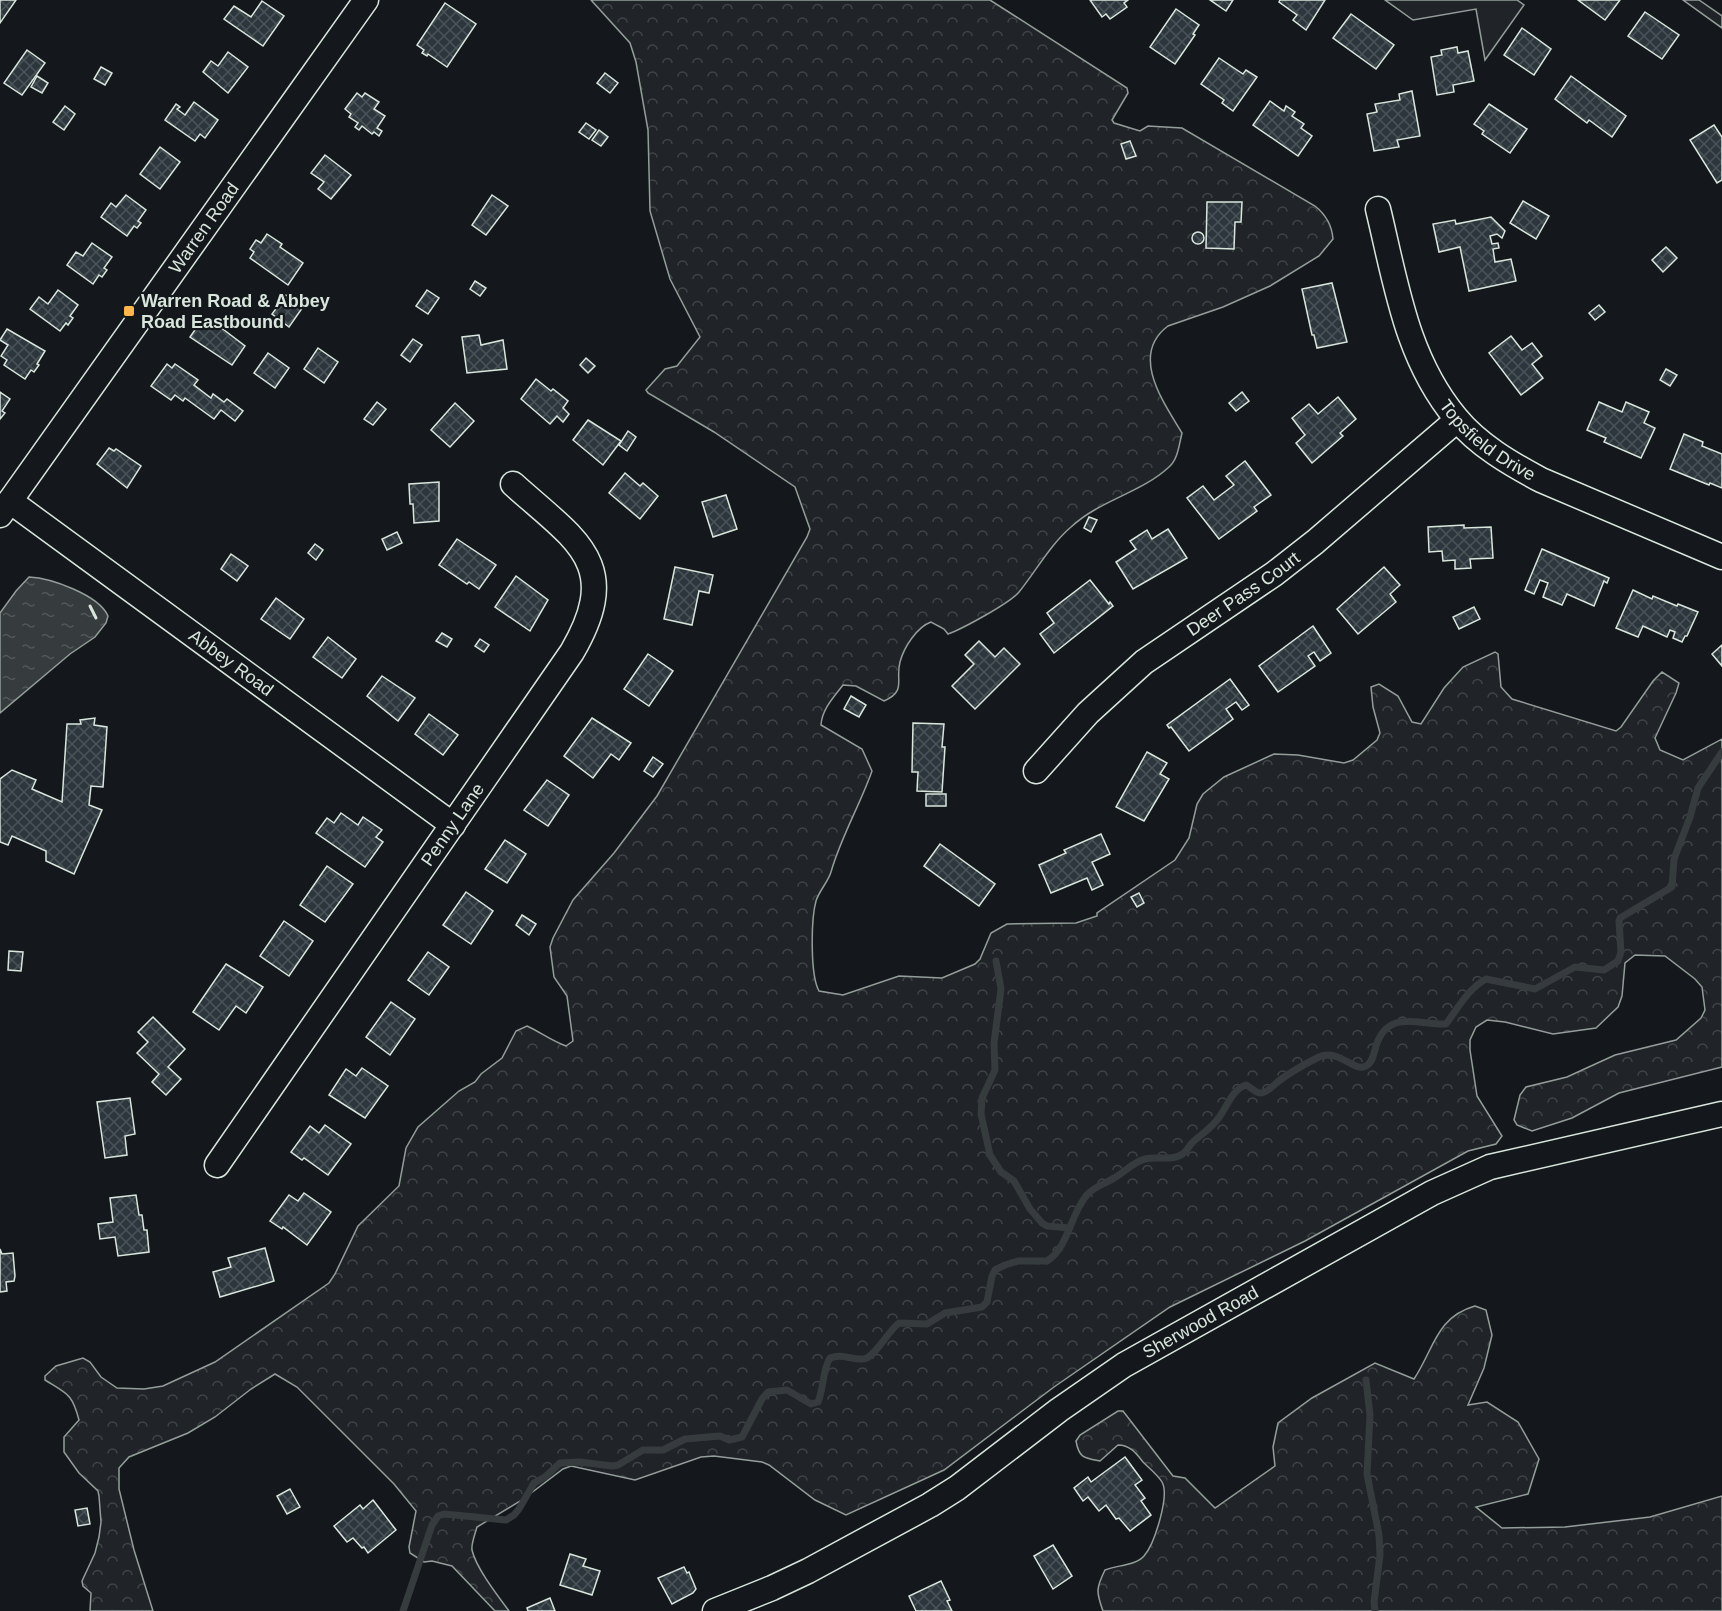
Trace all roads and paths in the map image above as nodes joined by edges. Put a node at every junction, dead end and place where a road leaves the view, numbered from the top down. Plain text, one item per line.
1 (366, 0) edge
2 (1378, 209) dead end
3 (1457, 420) junction
4 (513, 484) dead end
5 (5, 508) edge
6 (1722, 557) edge
7 (1036, 771) dead end
8 (453, 825) junction
9 (1722, 1114) edge
10 (217, 1165) dead end
11 (715, 1611) edge

1 - 5 street, Warren Road
2 - 3 street, Topsfield Drive
3 - 6 street, Topsfield Drive
3 - 7 street, Deer Pass Court
4 - 8 street, Penny Lane
5 - 8 street, Abbey Road
8 - 10 street, Penny Lane
9 - 11 street, Sherwood Road

